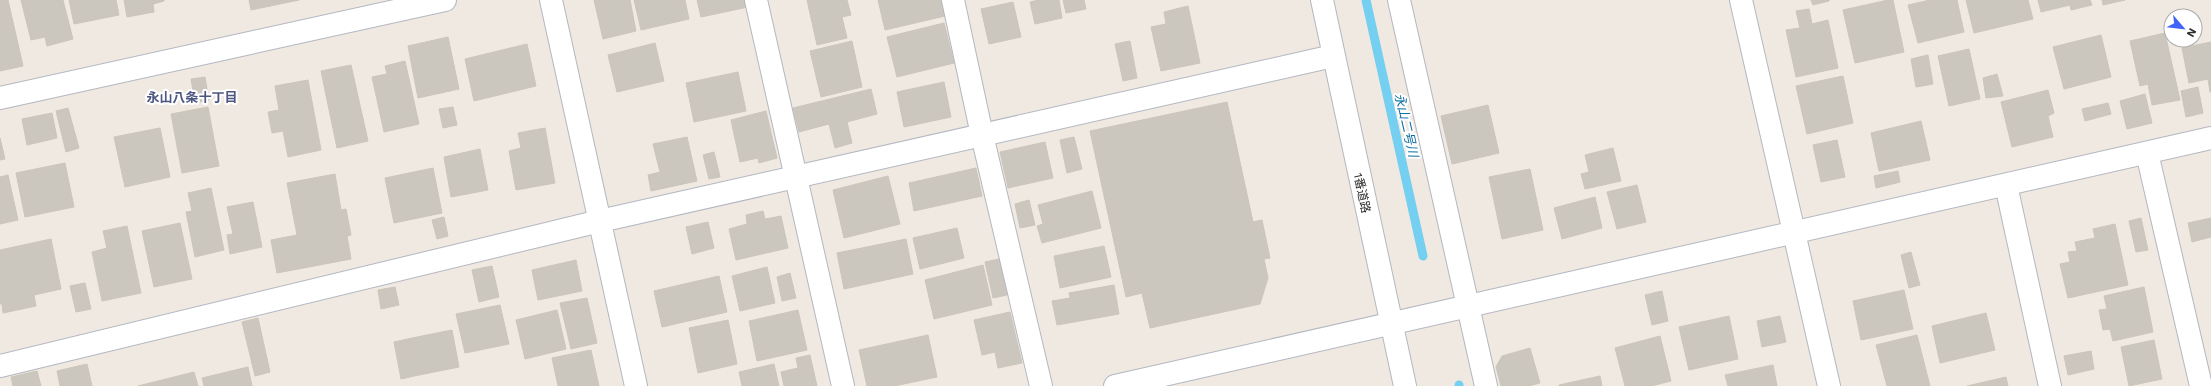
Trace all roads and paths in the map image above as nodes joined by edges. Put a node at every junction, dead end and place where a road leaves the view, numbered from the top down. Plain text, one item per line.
1 (445, 0) edge
2 (551, 0) edge
3 (756, 0) edge
4 (953, 0) edge
5 (1322, 0) edge
6 (1399, 0) edge
7 (1741, 0) edge
8 (1333, 56) junction
9 (0, 98) edge
10 (982, 135) junction
11 (2211, 138) edge
12 (2147, 153) junction
13 (798, 177) junction
14 (2006, 185) junction
15 (600, 222) junction
16 (1794, 232) junction
17 (1468, 307) junction
18 (1390, 324) junction
19 (0, 366) edge
20 (636, 386) edge
21 (844, 386) edge
22 (1041, 386) edge
23 (1115, 386) edge
24 (1404, 386) edge
25 (1486, 386) edge
26 (1830, 386) edge
27 (2050, 386) edge
28 (2201, 386) edge

1 - 9 street
2 - 15 street
3 - 13 street
4 - 10 street
5 - 8 street, 1番道路
6 - 17 street
7 - 16 street
8 - 10 street
8 - 18 street, 1番道路
10 - 13 street
10 - 22 street
11 - 12 street
12 - 14 street
12 - 28 street
13 - 15 street
13 - 21 street
14 - 16 street
14 - 27 street
15 - 19 street
15 - 20 street
16 - 17 street
16 - 26 street
17 - 18 street
17 - 25 street
18 - 23 street
18 - 24 street, 1番道路

